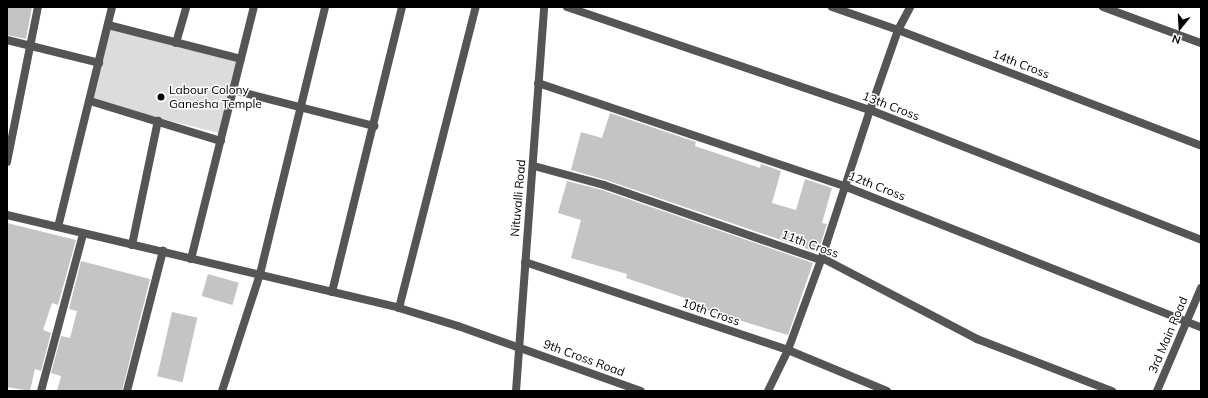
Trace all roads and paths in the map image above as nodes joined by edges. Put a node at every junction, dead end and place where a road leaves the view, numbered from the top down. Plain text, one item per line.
1 (38, 7) edge
2 (112, 7) edge
3 (186, 7) edge
4 (254, 7) edge
5 (326, 7) edge
6 (402, 7) edge
7 (476, 7) edge
8 (544, 7) edge
9 (567, 7) edge
10 (832, 7) edge
11 (910, 7) edge
12 (1103, 7) edge
13 (108, 25) junction
14 (898, 30) junction
15 (7, 40) edge
16 (176, 43) junction
17 (1201, 43) edge
18 (29, 46) junction
19 (241, 59) junction
20 (99, 63) junction
21 (538, 83) junction
22 (233, 90) junction
23 (90, 101) junction
24 (302, 108) junction
25 (870, 110) junction
26 (158, 121) junction
27 (374, 126) junction
28 (220, 141) junction
29 (1201, 146) edge
30 (7, 162) edge
31 (534, 166) junction
32 (844, 186) junction
33 (7, 216) edge
34 (58, 227) junction
35 (83, 234) junction
36 (1201, 240) edge
37 (132, 245) junction
38 (163, 251) junction
39 (191, 259) junction
40 (821, 260) junction
41 (525, 262) junction
42 (260, 274) junction
43 (1201, 288) edge
44 (332, 292) junction
45 (399, 308) junction
46 (1188, 322) junction
47 (1201, 327) edge
48 (519, 347) junction
49 (788, 350) junction
50 (41, 391) edge
51 (127, 391) edge
52 (222, 391) edge
53 (516, 391) edge
54 (641, 391) edge
55 (768, 391) edge
56 (887, 391) edge
57 (1112, 391) edge
58 (1157, 391) edge

1 - 18 street
2 - 13 street
3 - 16 street
4 - 19 street
5 - 24 street
6 - 27 street
7 - 45 street
8 - 21 street, Nituvalli Road
9 - 25 street, 13th Cross
10 - 14 street, 14th Cross
11 - 14 street
12 - 17 street
13 - 16 street
13 - 20 street
14 - 25 street
14 - 29 street, 14th Cross
15 - 18 street
16 - 19 street
18 - 20 street
18 - 30 street
19 - 22 street
20 - 23 street
21 - 31 street, Nituvalli Road
21 - 32 street, 12th Cross
22 - 24 street
22 - 28 street
23 - 26 street
23 - 34 street
24 - 27 street
24 - 42 street
25 - 32 street
25 - 36 street, 13th Cross
26 - 28 street
26 - 37 street
27 - 44 street
28 - 39 street
31 - 40 street, 11th Cross
31 - 41 street, Nituvalli Road
32 - 40 street
32 - 46 street, 12th Cross
33 - 34 street, 9th Cross Road
34 - 35 street, 9th Cross Road
35 - 37 street, 9th Cross Road
35 - 50 street
37 - 38 street, 9th Cross Road
38 - 39 street, 9th Cross Road
38 - 51 street
39 - 42 street, 9th Cross Road
40 - 49 street
40 - 57 street, 11th Cross
41 - 48 street, Nituvalli Road
41 - 49 street, 10th Cross
42 - 44 street, 9th Cross Road
42 - 52 street
43 - 46 street, 3rd Main Road
44 - 45 street, 9th Cross Road
45 - 48 street, 9th Cross Road
46 - 47 street, 12th Cross
46 - 58 street, 3rd Main Road
48 - 53 street, Nituvalli Road
48 - 54 street, 9th Cross Road
49 - 55 street
49 - 56 street, 10th Cross

